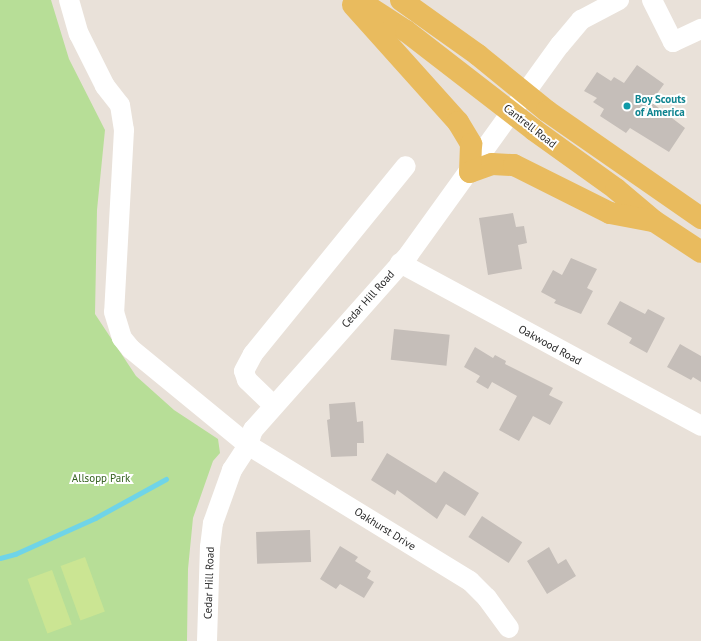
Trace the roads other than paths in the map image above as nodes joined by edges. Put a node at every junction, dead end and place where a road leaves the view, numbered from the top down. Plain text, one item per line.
1 (69, 0) edge
2 (348, 0) edge
3 (358, 0) edge
4 (401, 0) edge
5 (652, 0) edge
6 (613, 1) edge
7 (701, 29) edge
8 (525, 93) junction
9 (511, 112) junction
10 (406, 166) dead end
11 (470, 172) junction
12 (701, 218) edge
13 (654, 221) junction
14 (701, 252) edge
15 (400, 263) junction
16 (273, 405) junction
17 (701, 426) edge
18 (248, 445) junction
19 (509, 628) dead end
20 (207, 641) edge

1 - 18 street, Oakhurst Drive
2 - 11 main road
3 - 9 main road, Cantrell Road
4 - 8 main road, Cantrell Road
5 - 7 street
6 - 8 street, Cedar Hill Road
8 - 9 street, Cedar Hill Road
8 - 12 main road, Cantrell Road
9 - 11 street, Cedar Hill Road
9 - 13 main road, Cantrell Road
10 - 16 street
11 - 13 main road
11 - 15 street, Cedar Hill Road
13 - 14 main road, Cantrell Road
15 - 16 street, Cedar Hill Road
15 - 17 street, Oakwood Road
16 - 18 street, Cedar Hill Road
18 - 19 street, Oakhurst Drive
18 - 20 street, Cedar Hill Road

